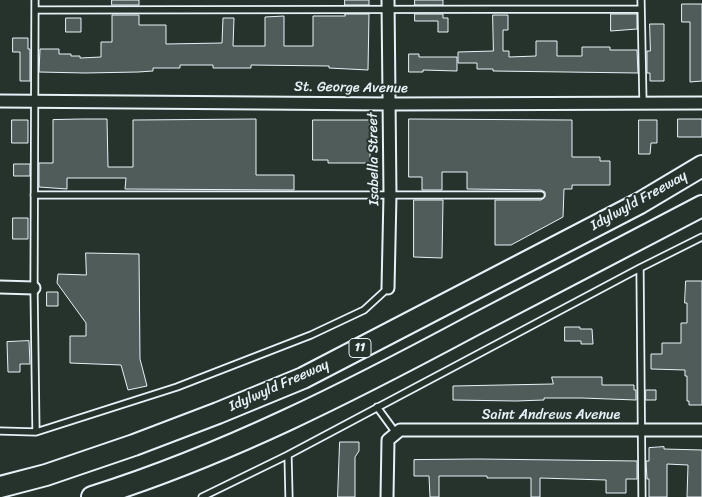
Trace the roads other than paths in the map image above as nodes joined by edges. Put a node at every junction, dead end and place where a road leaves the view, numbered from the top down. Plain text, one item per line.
1 (35, 0) edge
2 (641, 0) edge
3 (388, 5) edge
4 (641, 8) junction
5 (34, 10) junction
6 (0, 101) edge
7 (34, 101) junction
8 (643, 103) junction
9 (702, 103) edge
10 (389, 104) junction
11 (702, 166) edge
12 (34, 195) junction
13 (390, 195) junction
14 (541, 195) dead end
15 (702, 206) edge
16 (702, 237) edge
17 (640, 268) junction
18 (0, 287) edge
19 (34, 288) junction
20 (388, 288) joint
21 (378, 407) junction
22 (642, 430) junction
23 (702, 430) edge
24 (0, 431) edge
25 (36, 432) junction
26 (398, 432) junction
27 (288, 455) junction
28 (0, 487) edge
29 (92, 497) edge
30 (202, 497) edge
31 (290, 497) edge
32 (388, 497) edge
33 (642, 497) edge

1 - 5 lane
2 - 4 lane
3 - 4 lane
3 - 5 lane
3 - 10 street, Isabella Street
4 - 8 lane
5 - 7 lane
6 - 7 street, St. George Avenue
7 - 10 street, St. George Avenue
7 - 12 lane
8 - 9 street, St. George Avenue
8 - 10 street, St. George Avenue
10 - 13 street, Isabella Street
11 - 28 highway, Idylwyld Freeway / 11
12 - 13 lane
12 - 19 lane
13 - 14 lane
13 - 20 street, Isabella Street
15 - 29 highway, 11
16 - 17 lane
17 - 21 lane
17 - 22 lane
18 - 19 street
19 - 25 lane
20 - 25 lane
21 - 26 lane
21 - 27 lane
22 - 23 street, Saint Andrews Avenue
22 - 26 street, Saint Andrews Avenue
22 - 33 lane
24 - 25 lane
26 - 32 street
27 - 30 lane
27 - 31 lane

